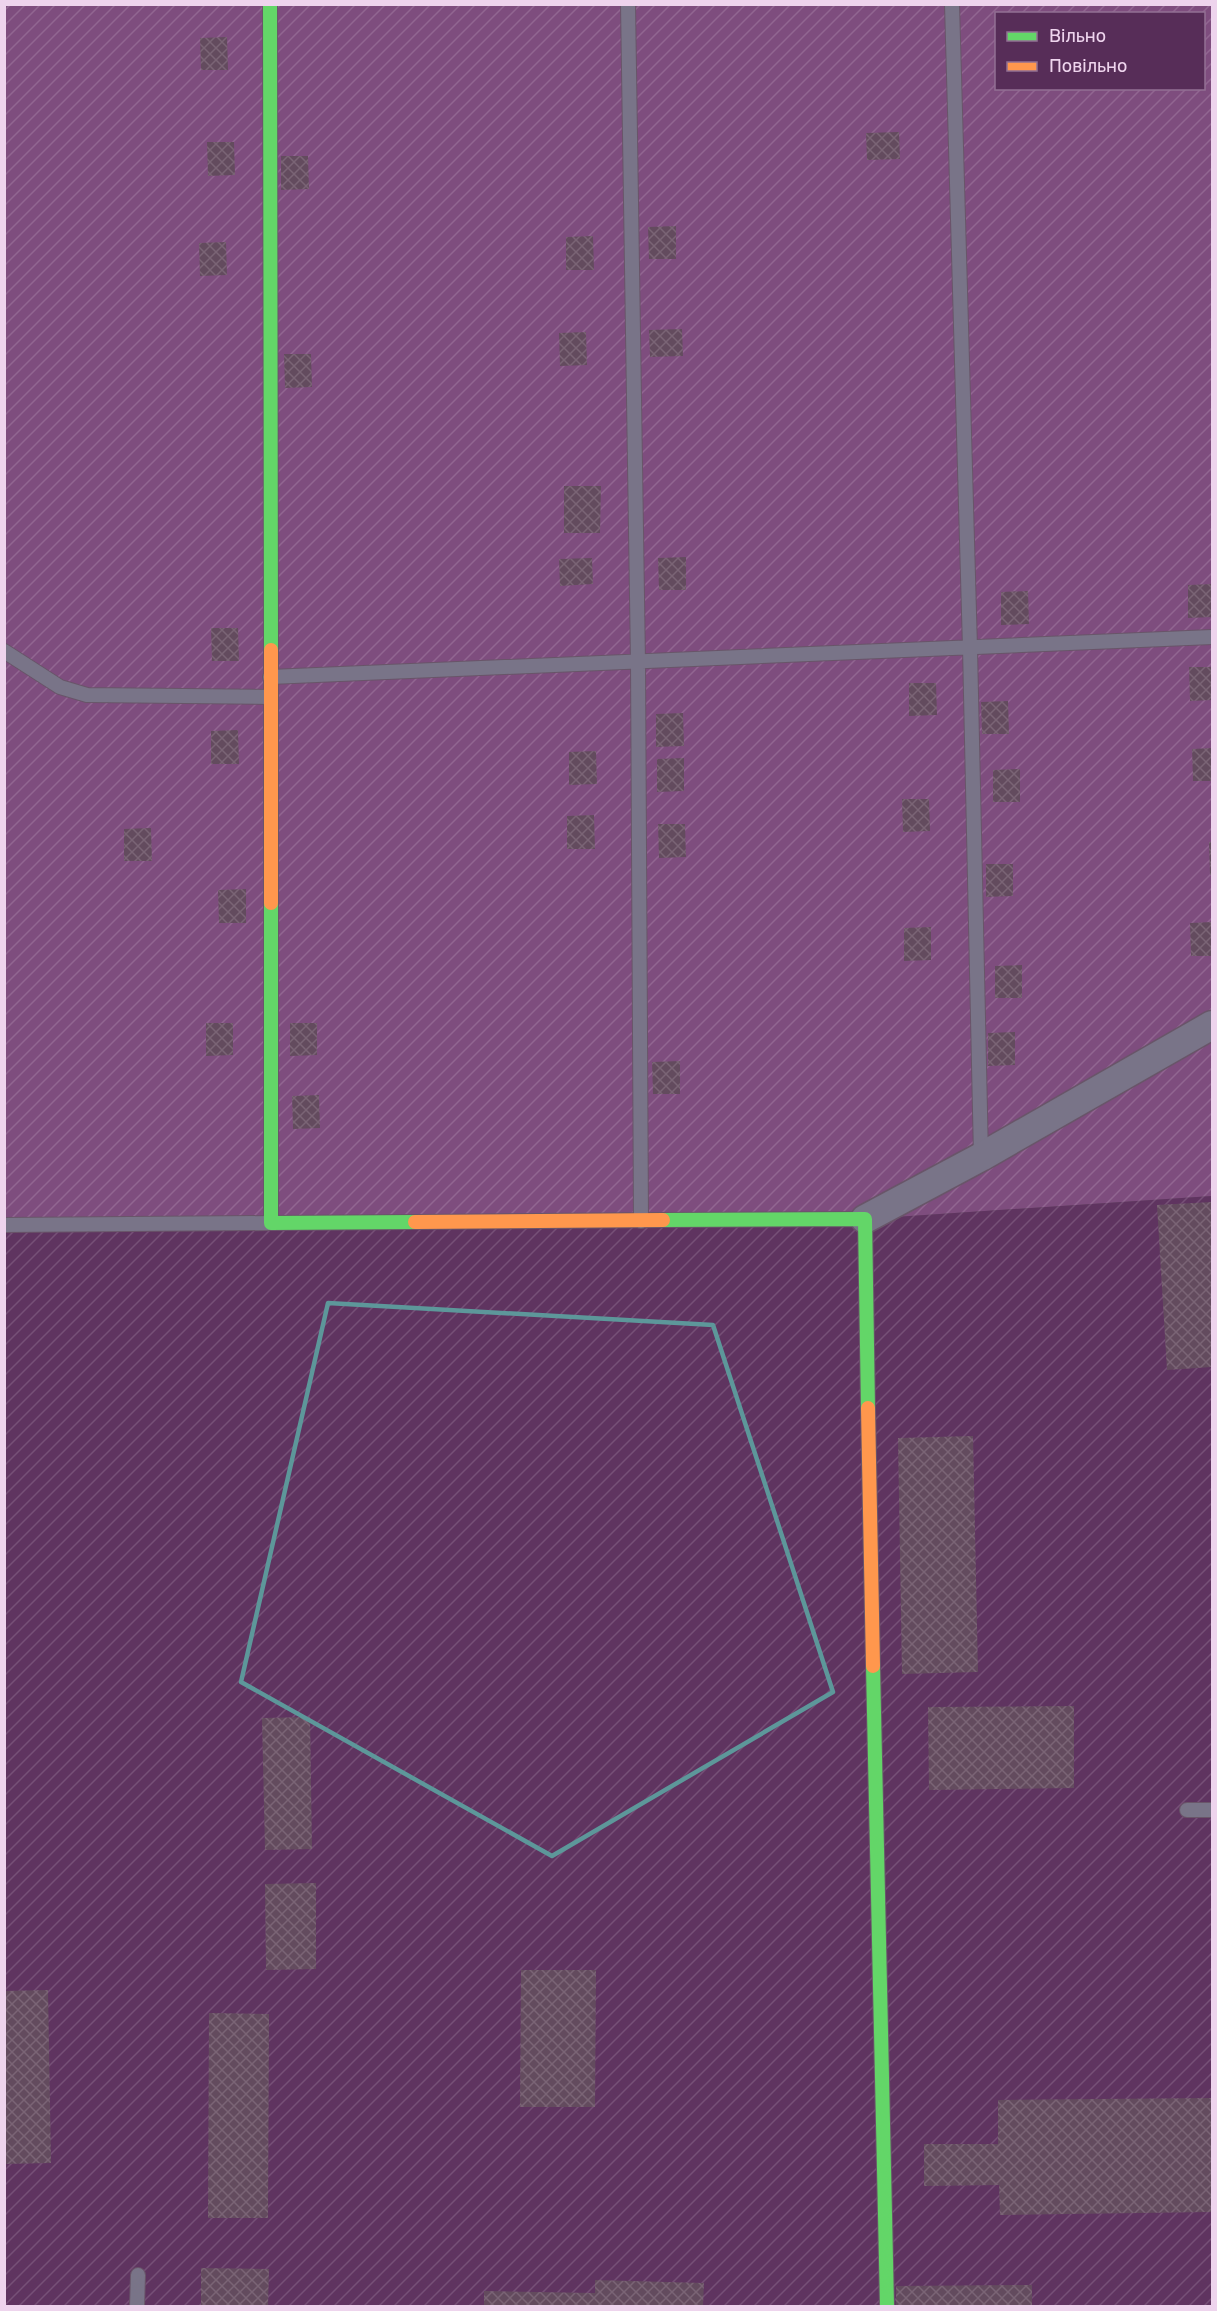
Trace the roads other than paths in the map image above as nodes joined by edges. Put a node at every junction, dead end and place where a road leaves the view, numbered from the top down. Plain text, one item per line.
1 (270, 4) edge
2 (628, 4) edge
3 (952, 4) edge
4 (1212, 638) edge
5 (970, 648) junction
6 (4, 651) edge
7 (638, 662) junction
8 (270, 677) junction
9 (271, 697) junction
10 (1212, 1025) edge
11 (981, 1157) junction
12 (865, 1220) junction
13 (641, 1221) junction
14 (271, 1223) junction
15 (4, 1225) edge
16 (1187, 1810) dead end
17 (1212, 1810) edge
18 (138, 2275) dead end
19 (137, 2307) edge
20 (887, 2307) edge

1 - 8 street
2 - 7 lane
3 - 5 lane
4 - 5 lane
5 - 7 lane
5 - 11 lane
6 - 9 lane
7 - 8 lane
7 - 13 lane
8 - 9 street
9 - 14 street
10 - 11 street
11 - 12 street
12 - 13 street
12 - 20 street
13 - 14 street
14 - 15 lane
16 - 17 lane
18 - 19 lane

